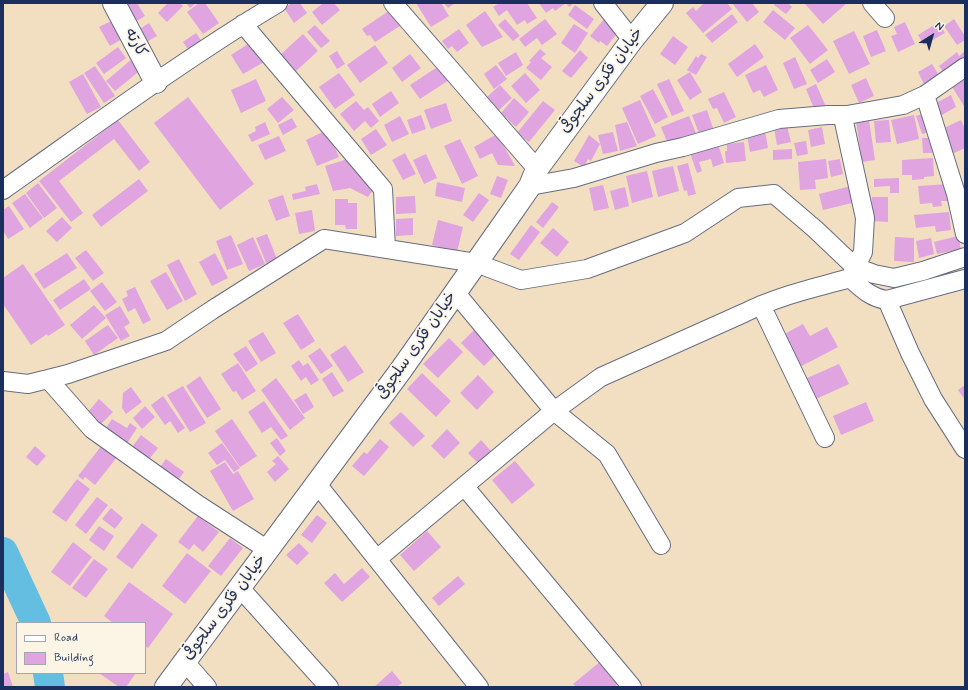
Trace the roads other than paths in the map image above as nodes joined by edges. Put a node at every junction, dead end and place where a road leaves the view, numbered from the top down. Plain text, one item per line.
1 (114, 3) edge
2 (278, 3) edge
3 (393, 3) edge
4 (602, 3) edge
5 (662, 3) edge
6 (872, 3) edge
7 (885, 18) dead end
8 (243, 24) junction
9 (632, 40) junction
10 (965, 67) edge
11 (156, 82) junction
12 (925, 95) junction
13 (847, 115) junction
14 (534, 178) junction
15 (3, 190) edge
16 (965, 234) edge
17 (386, 249) junction
18 (965, 257) edge
19 (476, 263) junction
20 (852, 272) junction
21 (965, 279) edge
22 (455, 292) junction
23 (887, 300) junction
24 (761, 305) junction
25 (48, 379) junction
26 (3, 381) edge
27 (554, 411) junction
28 (825, 438) dead end
29 (965, 449) edge
30 (317, 484) junction
31 (464, 486) junction
32 (661, 545) dead end
33 (268, 550) junction
34 (377, 559) junction
35 (240, 588) junction
36 (185, 662) junction
37 (166, 687) edge
38 (207, 687) edge
39 (329, 687) edge
40 (479, 687) edge
41 (632, 687) edge

1 - 11 street, کارته
2 - 8 street
3 - 14 street
4 - 9 street
5 - 9 street, خیابان فکری سلجوقی
6 - 7 street
8 - 11 street
8 - 17 street
9 - 14 street, خیابان فکری سلجوقی
10 - 12 street
11 - 15 street
12 - 13 street
12 - 16 street
13 - 14 street
13 - 20 street
14 - 19 street, خیابان فکری سلجوقی
17 - 19 street
17 - 25 street
18 - 20 street
19 - 20 street
19 - 22 street, خیابان فکری سلجوقی
20 - 23 street
20 - 24 street
21 - 23 street
22 - 27 street
22 - 30 street, خیابان فکری سلجوقی
23 - 29 street
24 - 27 street
24 - 28 street
25 - 26 street
25 - 33 street
27 - 31 street
27 - 32 street
30 - 33 street, خیابان فکری سلجوقی
30 - 34 street
31 - 34 street
31 - 41 street
33 - 35 street, خیابان فکری سلجوقی
34 - 40 street
35 - 36 street, خیابان فکری سلجوقی
35 - 39 street
36 - 37 street, خیابان فکری سلجوقی
36 - 38 street

